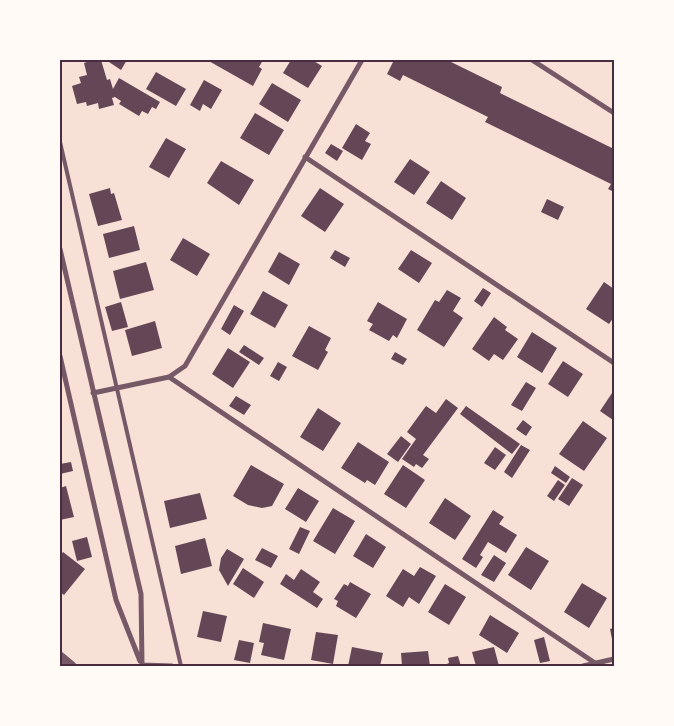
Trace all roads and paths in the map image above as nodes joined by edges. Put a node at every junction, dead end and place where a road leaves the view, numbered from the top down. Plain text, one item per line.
1 (362, 60) edge
2 (532, 60) edge
3 (614, 113) edge
4 (60, 142) edge
5 (305, 157) junction
6 (60, 249) edge
7 (60, 356) edge
8 (614, 363) edge
9 (169, 377) junction
10 (117, 387) junction
11 (94, 393) junction
12 (60, 656) edge
13 (614, 659) edge
14 (595, 663) junction
15 (142, 665) edge
16 (72, 666) edge
17 (172, 666) edge
18 (182, 666) edge
19 (583, 666) edge

1 - 5 street
2 - 3 street
4 - 10 lane
5 - 8 street
5 - 9 street
6 - 11 street
7 - 15 street
9 - 10 street
9 - 14 street
10 - 11 street
10 - 18 lane
11 - 15 street
12 - 16 street
13 - 14 street
14 - 19 street
15 - 17 street

